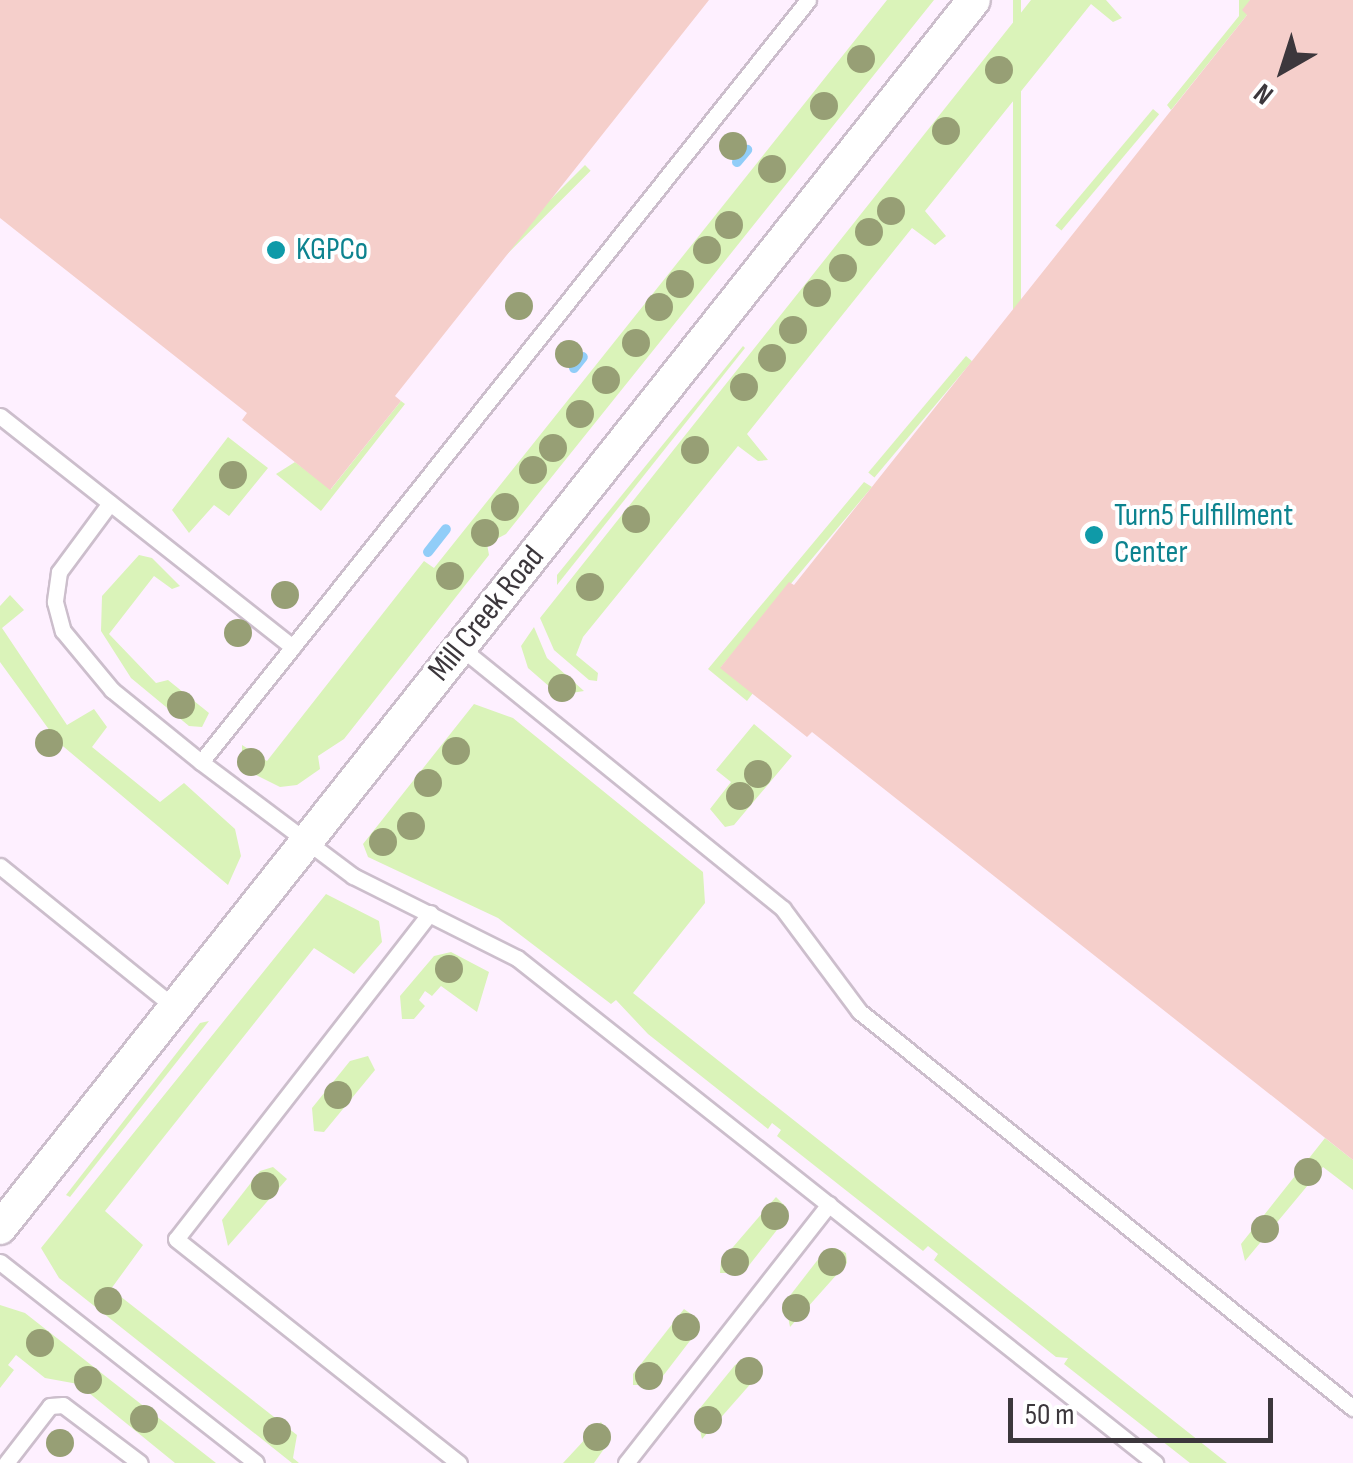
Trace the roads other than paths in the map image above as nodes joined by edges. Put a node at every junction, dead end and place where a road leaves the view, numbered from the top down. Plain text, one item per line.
1 (808, 0) edge
2 (974, 0) edge
3 (0, 416) edge
4 (110, 503) junction
5 (293, 647) junction
6 (461, 648) junction
7 (201, 762) junction
8 (306, 840) junction
9 (0, 866) edge
10 (430, 914) junction
11 (174, 1007) junction
12 (829, 1204) junction
13 (0, 1228) edge
14 (0, 1262) edge
15 (1353, 1408) edge
16 (6, 1463) edge
17 (140, 1463) edge
18 (256, 1463) edge
19 (459, 1463) edge
20 (626, 1463) edge
21 (1156, 1463) edge

1 - 5 lane
2 - 6 street, Mill Creek Road
3 - 4 lane
4 - 5 lane
4 - 7 lane
5 - 7 lane
6 - 8 street, Mill Creek Road
6 - 15 lane
7 - 8 lane
8 - 10 lane
8 - 11 street, Mill Creek Road
9 - 11 lane
10 - 12 lane
10 - 19 lane
11 - 13 street, Mill Creek Road
12 - 20 lane
12 - 21 lane
14 - 18 lane
16 - 17 lane

